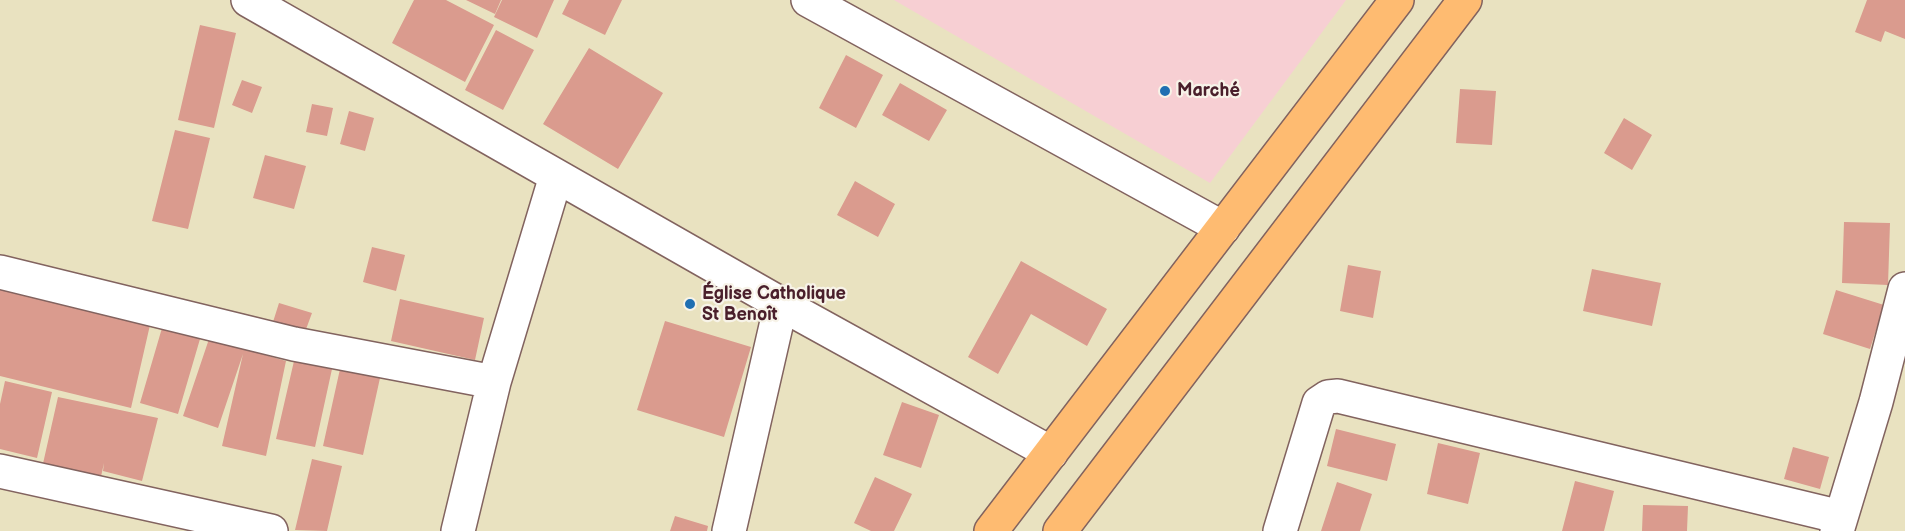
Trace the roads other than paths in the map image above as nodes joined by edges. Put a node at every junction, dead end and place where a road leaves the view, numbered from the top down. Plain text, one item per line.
1 (252, 0) edge
2 (1397, 0) edge
3 (1465, 0) edge
4 (828, 5) edge
5 (556, 176) junction
6 (1223, 228) junction
7 (0, 272) edge
8 (1905, 289) edge
9 (781, 304) junction
10 (494, 382) junction
11 (1891, 401) edge
12 (1051, 453) junction
13 (0, 471) edge
14 (1839, 524) edge
15 (271, 531) edge
16 (458, 531) edge
17 (729, 531) edge
18 (991, 531) edge
19 (1060, 531) edge
20 (1280, 531) edge

1 - 5 street
2 - 6 main road
3 - 19 main road
4 - 6 street
5 - 9 street
5 - 10 street
6 - 12 main road
7 - 10 street
8 - 11 street
9 - 12 street
9 - 17 street
10 - 16 street
11 - 14 street
12 - 18 main road
13 - 15 street
14 - 20 street

